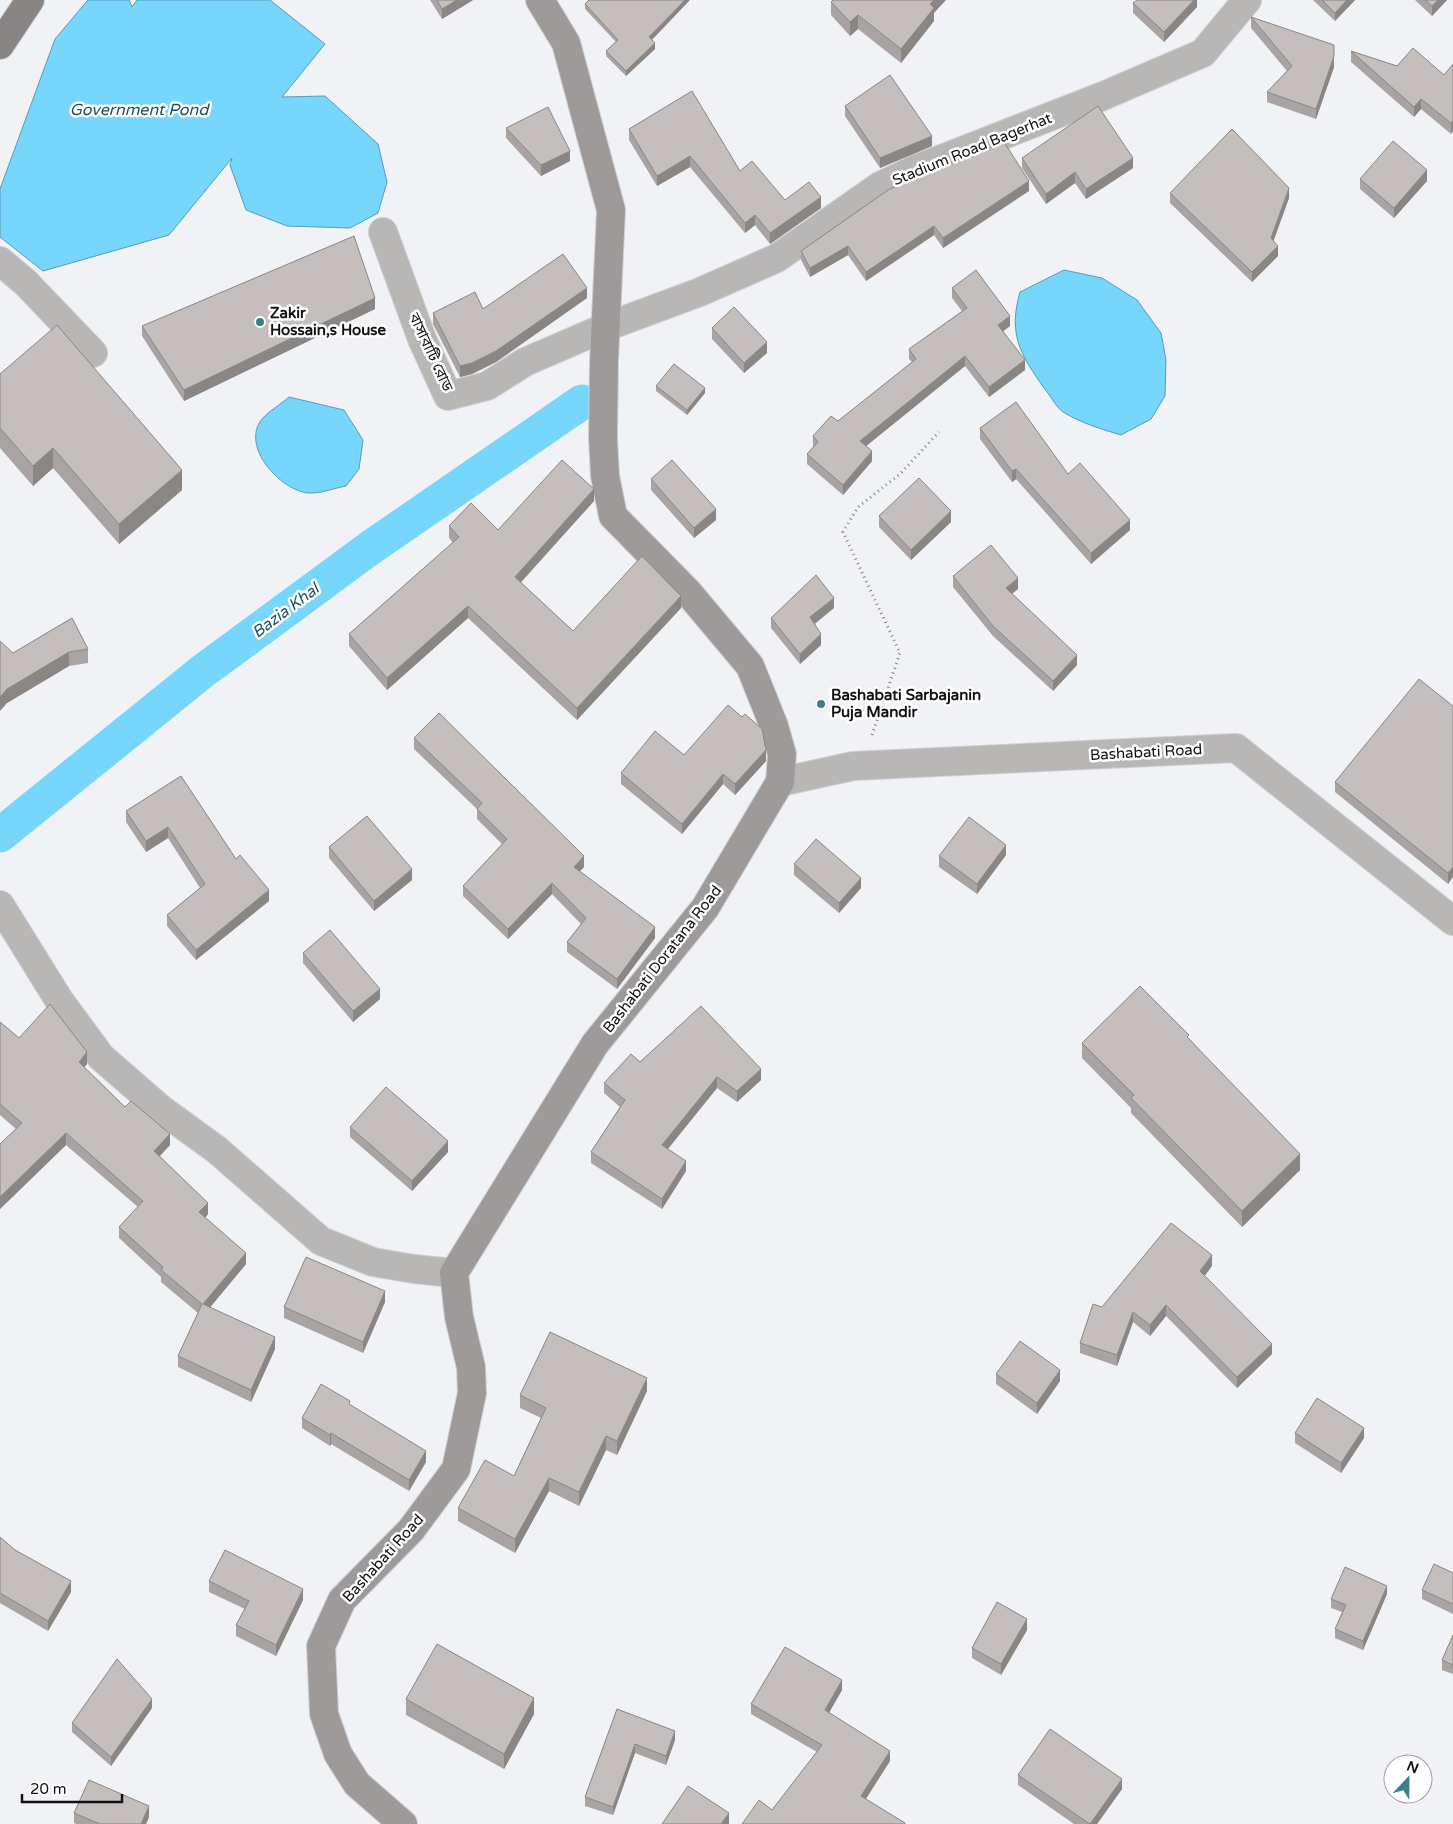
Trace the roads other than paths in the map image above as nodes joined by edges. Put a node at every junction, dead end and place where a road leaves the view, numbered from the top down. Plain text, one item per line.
1 (30, 0) edge
2 (540, 0) edge
3 (1247, 0) edge
4 (0, 45) edge
5 (384, 232) dead end
6 (0, 261) edge
7 (606, 327) junction
8 (93, 353) dead end
9 (780, 782) junction
10 (0, 904) edge
11 (1453, 921) edge
12 (454, 1273) junction
13 (403, 1824) edge

1 - 4 main road
2 - 7 street
3 - 7 street, Stadium Road Bagerhat
5 - 7 street, বাসাবাটি রোড
6 - 8 street
7 - 9 street, Bashabati Doratana Road
9 - 11 street, Bashabati Road
9 - 12 street, Bashabati Doratana Road
10 - 12 street
12 - 13 street, Bashabati Road

